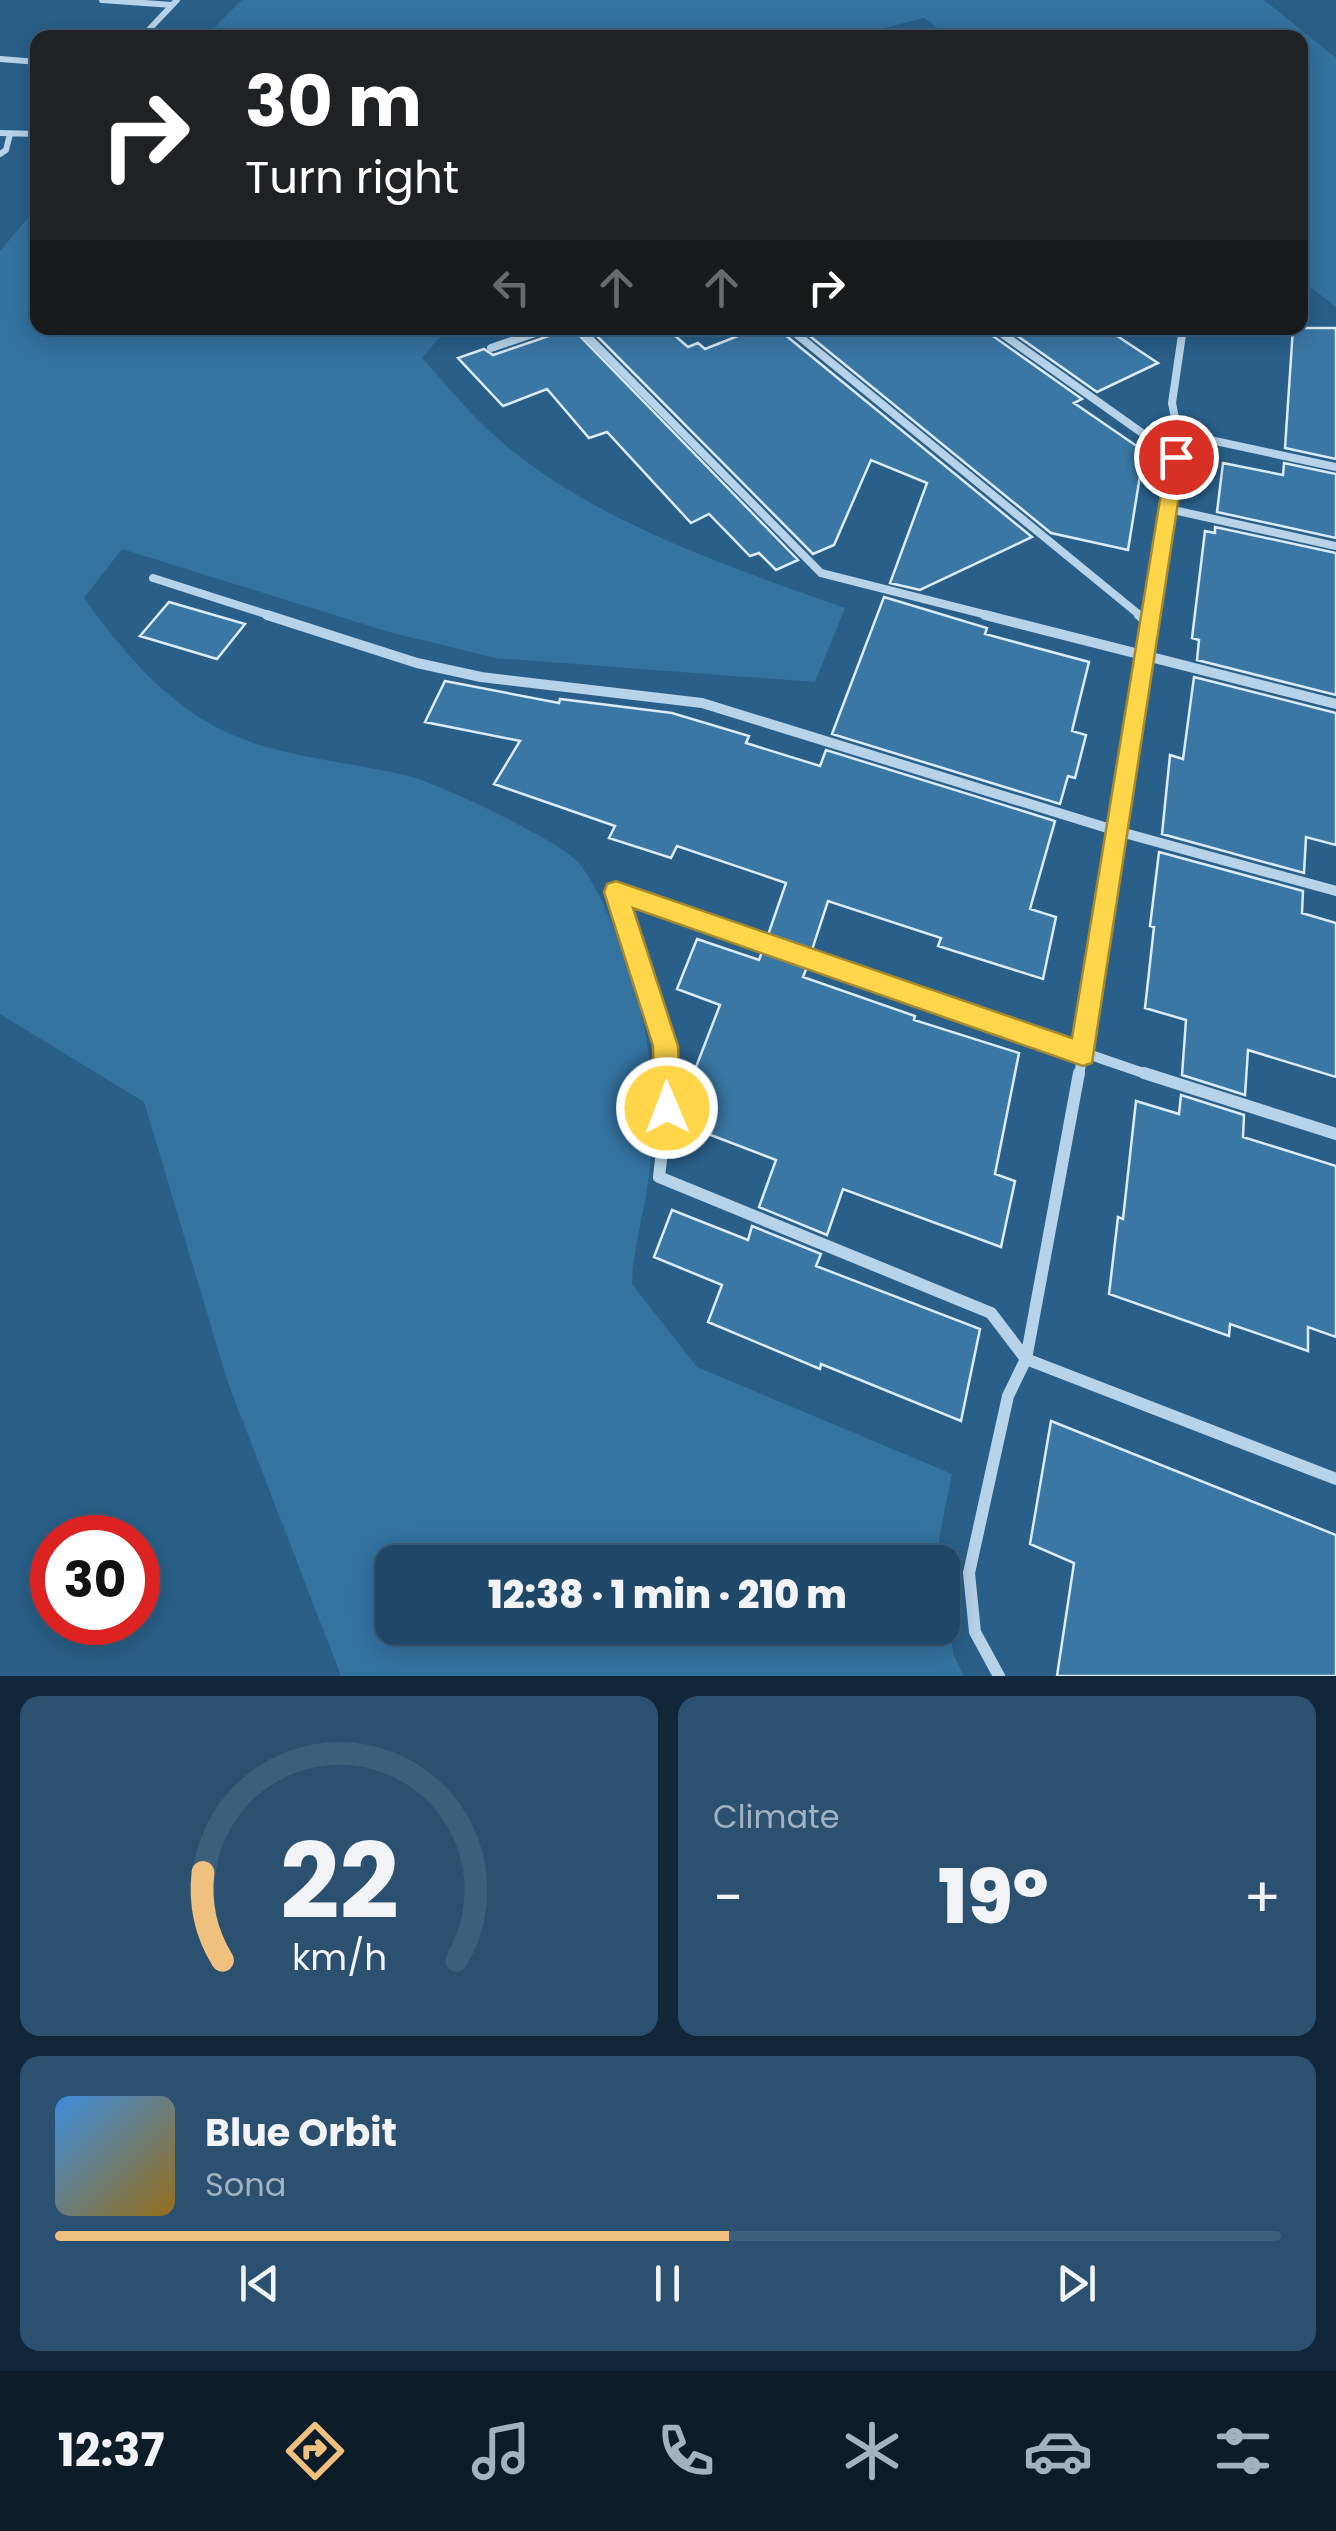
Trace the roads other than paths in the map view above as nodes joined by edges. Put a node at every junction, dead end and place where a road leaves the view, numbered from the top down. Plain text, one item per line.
1 (102, 0) edge
2 (175, 3) edge
3 (149, 30) edge
4 (0, 59) edge
5 (30, 61) edge
6 (0, 134) edge
7 (10, 134) junction
8 (30, 134) edge
9 (0, 154) edge
10 (530, 335) edge
11 (586, 335) edge
12 (797, 335) edge
13 (1004, 335) edge
14 (1181, 335) edge
15 (492, 348) dead end
16 (1178, 433) junction
17 (1176, 457) junction
18 (1336, 467) edge
19 (1169, 509) junction
20 (1336, 546) edge
21 (153, 578) dead end
22 (1150, 626) junction
23 (1144, 658) junction
24 (1336, 704) edge
25 (1117, 831) junction
26 (1336, 891) edge
27 (1083, 1054) junction
28 (1336, 1134) edge
29 (1026, 1359) junction
30 (1336, 1479) edge
31 (999, 1676) edge

1 - 2 street
2 - 3 street
4 - 5 street
6 - 7 street
7 - 8 street
7 - 9 street
10 - 15 street
11 - 23 street
12 - 22 street
13 - 17 street
14 - 16 street
16 - 17 street
16 - 18 street
17 - 19 street
19 - 20 street
19 - 22 street
21 - 25 street
22 - 23 street
23 - 24 street
23 - 25 street
25 - 26 street
25 - 27 street
27 - 28 street
27 - 29 street
27 - 29 street
29 - 30 street
29 - 31 street

